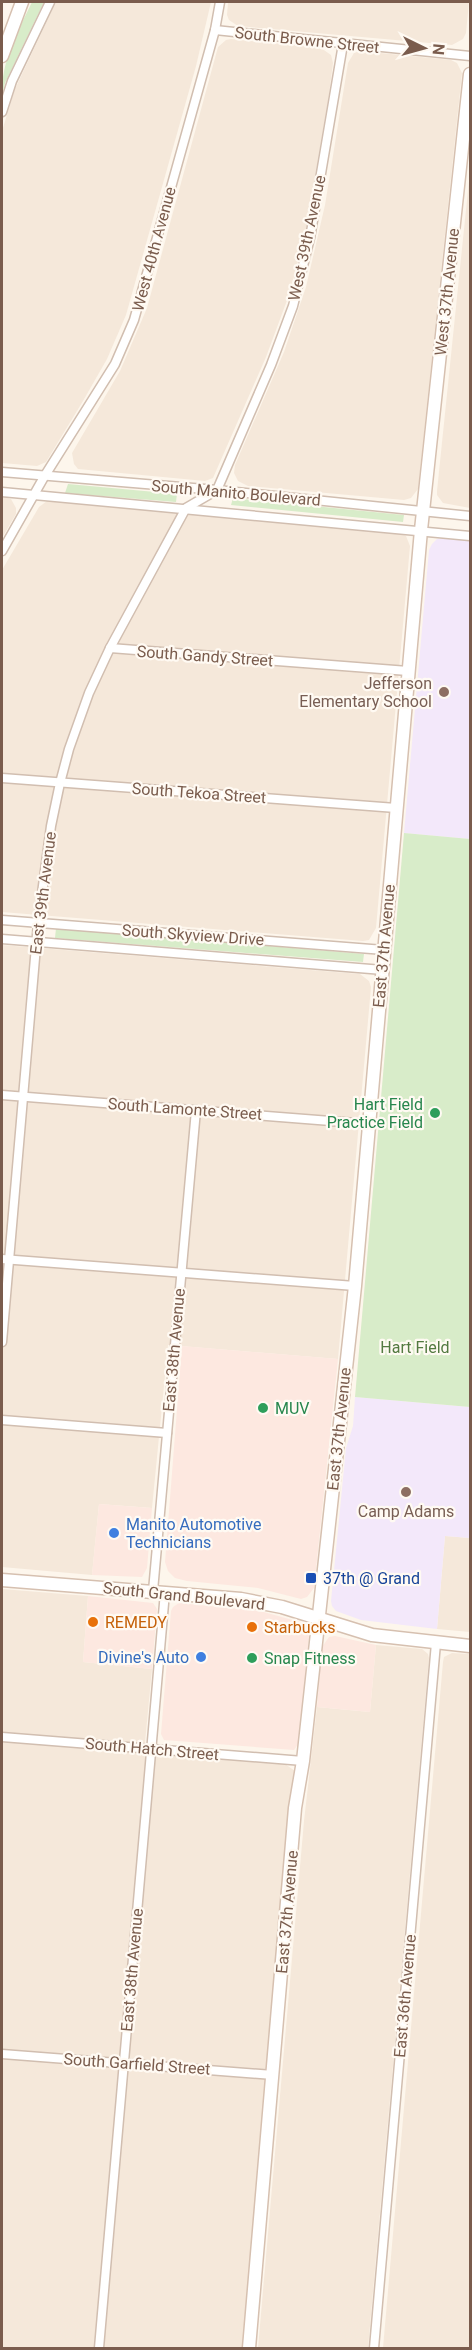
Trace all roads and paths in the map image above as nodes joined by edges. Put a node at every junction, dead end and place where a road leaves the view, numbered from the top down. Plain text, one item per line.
1 (22, 2) edge
2 (50, 2) edge
3 (220, 2) edge
4 (215, 30) junction
5 (343, 44) junction
6 (2, 56) edge
7 (471, 56) edge
8 (471, 74) edge
9 (2, 112) edge
10 (2, 472) edge
11 (44, 477) junction
12 (217, 490) junction
13 (2, 492) edge
14 (34, 495) junction
15 (186, 508) junction
16 (424, 510) junction
17 (471, 516) edge
18 (421, 530) junction
19 (471, 536) edge
20 (2, 551) edge
21 (110, 648) junction
22 (408, 672) junction
23 (2, 778) edge
24 (60, 783) junction
25 (396, 808) junction
26 (2, 920) edge
27 (39, 923) junction
28 (2, 939) edge
29 (37, 942) junction
30 (384, 950) junction
31 (382, 970) junction
32 (2, 1095) edge
33 (23, 1097) junction
34 (196, 1110) junction
35 (369, 1124) junction
36 (5, 1259) edge
37 (181, 1272) junction
38 (354, 1286) junction
39 (2, 1342) edge
40 (2, 1420) edge
41 (167, 1433) junction
42 (2, 1580) edge
43 (159, 1592) junction
44 (317, 1619) junction
45 (436, 1643) junction
46 (471, 1646) edge
47 (2, 1737) edge
48 (152, 1749) junction
49 (303, 1761) junction
50 (2, 2054) edge
51 (124, 2062) junction
52 (273, 2074) junction
53 (99, 2349) edge
54 (249, 2349) edge
55 (374, 2349) edge

1 - 6 street
2 - 9 street
3 - 4 street, West 40th Avenue
4 - 5 street, South Browne Street
4 - 11 street, West 40th Avenue
5 - 7 street, South Browne Street
5 - 12 street, West 39th Avenue
8 - 16 street, West 37th Avenue
10 - 11 street, South Manito Boulevard
11 - 12 street, South Manito Boulevard
11 - 14 street, West 40th Avenue
12 - 15 street
12 - 16 street, South Manito Boulevard
13 - 14 street, South Manito Boulevard
14 - 15 street, South Manito Boulevard
14 - 20 street, West 40th Avenue
15 - 18 street, South Manito Boulevard
15 - 21 street, East 39th Avenue
16 - 17 street, South Manito Boulevard
16 - 18 street, East 37th Avenue
18 - 19 street, South Manito Boulevard
18 - 22 street, East 37th Avenue
21 - 22 street, South Gandy Street
21 - 24 street, East 39th Avenue
22 - 25 street, East 37th Avenue
23 - 24 street, South Tekoa Street
24 - 25 street, South Tekoa Street
24 - 27 street, East 39th Avenue
25 - 30 street, East 37th Avenue
26 - 27 street, South Skyview Drive
27 - 29 street, East 39th Avenue
27 - 30 street, South Skyview Drive
28 - 29 street, South Skyview Drive
29 - 31 street, South Skyview Drive
29 - 33 street, East 39th Avenue
30 - 31 street, East 37th Avenue
31 - 35 street, East 37th Avenue
32 - 33 street, South Lamonte Street
33 - 34 street, South Lamonte Street
33 - 36 street, East 39th Avenue
34 - 35 street, South Lamonte Street
34 - 37 street, East 38th Avenue
35 - 38 street, East 37th Avenue
36 - 37 street
36 - 39 street, East 39th Avenue
37 - 38 street
37 - 41 street, East 38th Avenue
38 - 44 street, East 37th Avenue
40 - 41 street
41 - 43 street, East 38th Avenue
42 - 43 street, South Grand Boulevard
43 - 44 street, South Grand Boulevard
43 - 48 street, East 38th Avenue
44 - 45 street, South Grand Boulevard
44 - 49 street, East 37th Avenue
45 - 46 street, South Grand Boulevard
45 - 55 street, East 36th Avenue
47 - 48 street, South Hatch Street
48 - 49 street, South Hatch Street
48 - 51 street, East 38th Avenue
49 - 52 street, East 37th Avenue
50 - 51 street, South Garfield Street
51 - 52 street, South Garfield Street
51 - 53 street, East 38th Avenue
52 - 54 street, East 37th Avenue

